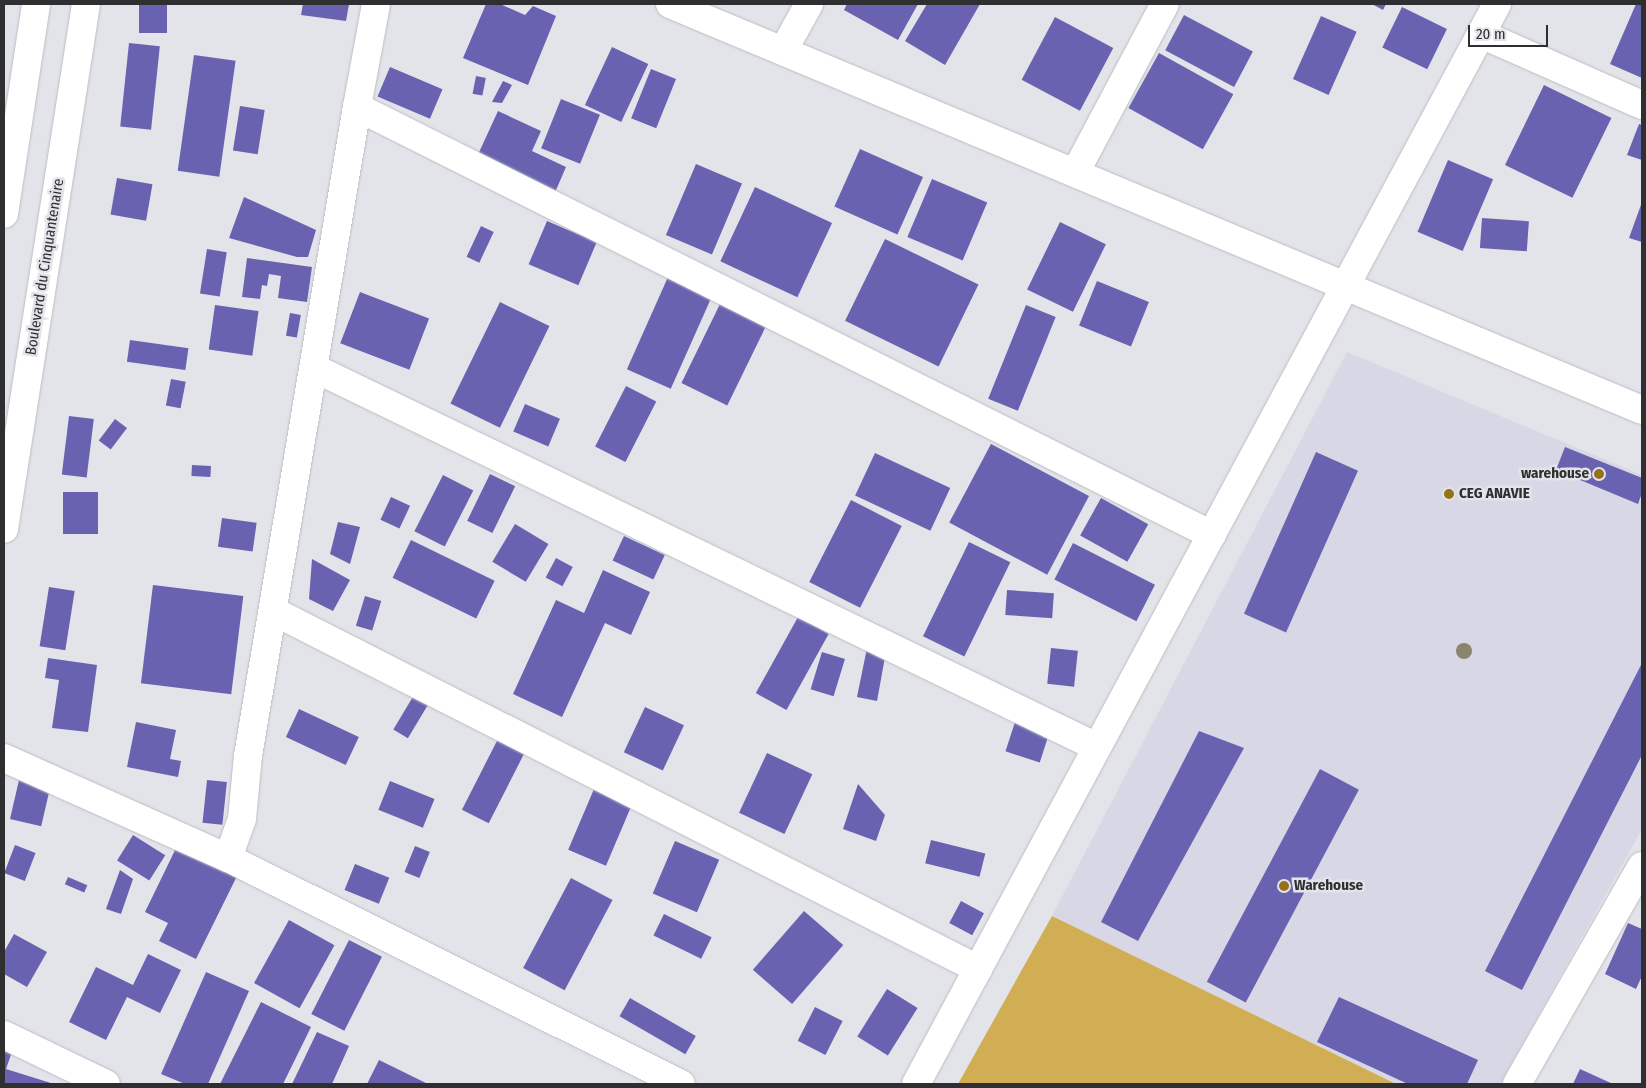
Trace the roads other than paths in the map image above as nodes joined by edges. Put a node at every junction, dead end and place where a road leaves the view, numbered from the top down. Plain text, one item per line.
1 (36, 4) edge
2 (86, 4) edge
3 (376, 4) edge
4 (670, 4) edge
5 (809, 4) edge
6 (1165, 4) edge
7 (1497, 4) edge
8 (1481, 34) junction
9 (783, 51) junction
10 (1642, 105) edge
11 (356, 108) junction
12 (1075, 173) junction
13 (4, 214) edge
14 (1346, 286) junction
15 (314, 368) junction
16 (1642, 410) edge
17 (4, 530) edge
18 (1212, 535) junction
19 (273, 612) junction
20 (1098, 747) junction
21 (4, 758) edge
22 (228, 858) junction
23 (1642, 866) edge
24 (978, 970) junction
25 (4, 1035) edge
26 (106, 1084) edge
27 (681, 1084) edge
28 (916, 1084) edge
29 (1517, 1084) edge

1 - 13 street
2 - 17 street, Boulevard du Cinquantenaire
3 - 11 street
4 - 9 street
5 - 9 street
6 - 12 street
7 - 8 street
8 - 10 street
8 - 14 street
9 - 12 street
11 - 15 street
11 - 18 street
12 - 14 street
14 - 16 street
14 - 18 street
15 - 19 street
15 - 20 street
18 - 20 street
19 - 22 street
19 - 24 street
20 - 24 street
21 - 22 street
22 - 27 street
23 - 29 street
24 - 28 street
25 - 26 street

